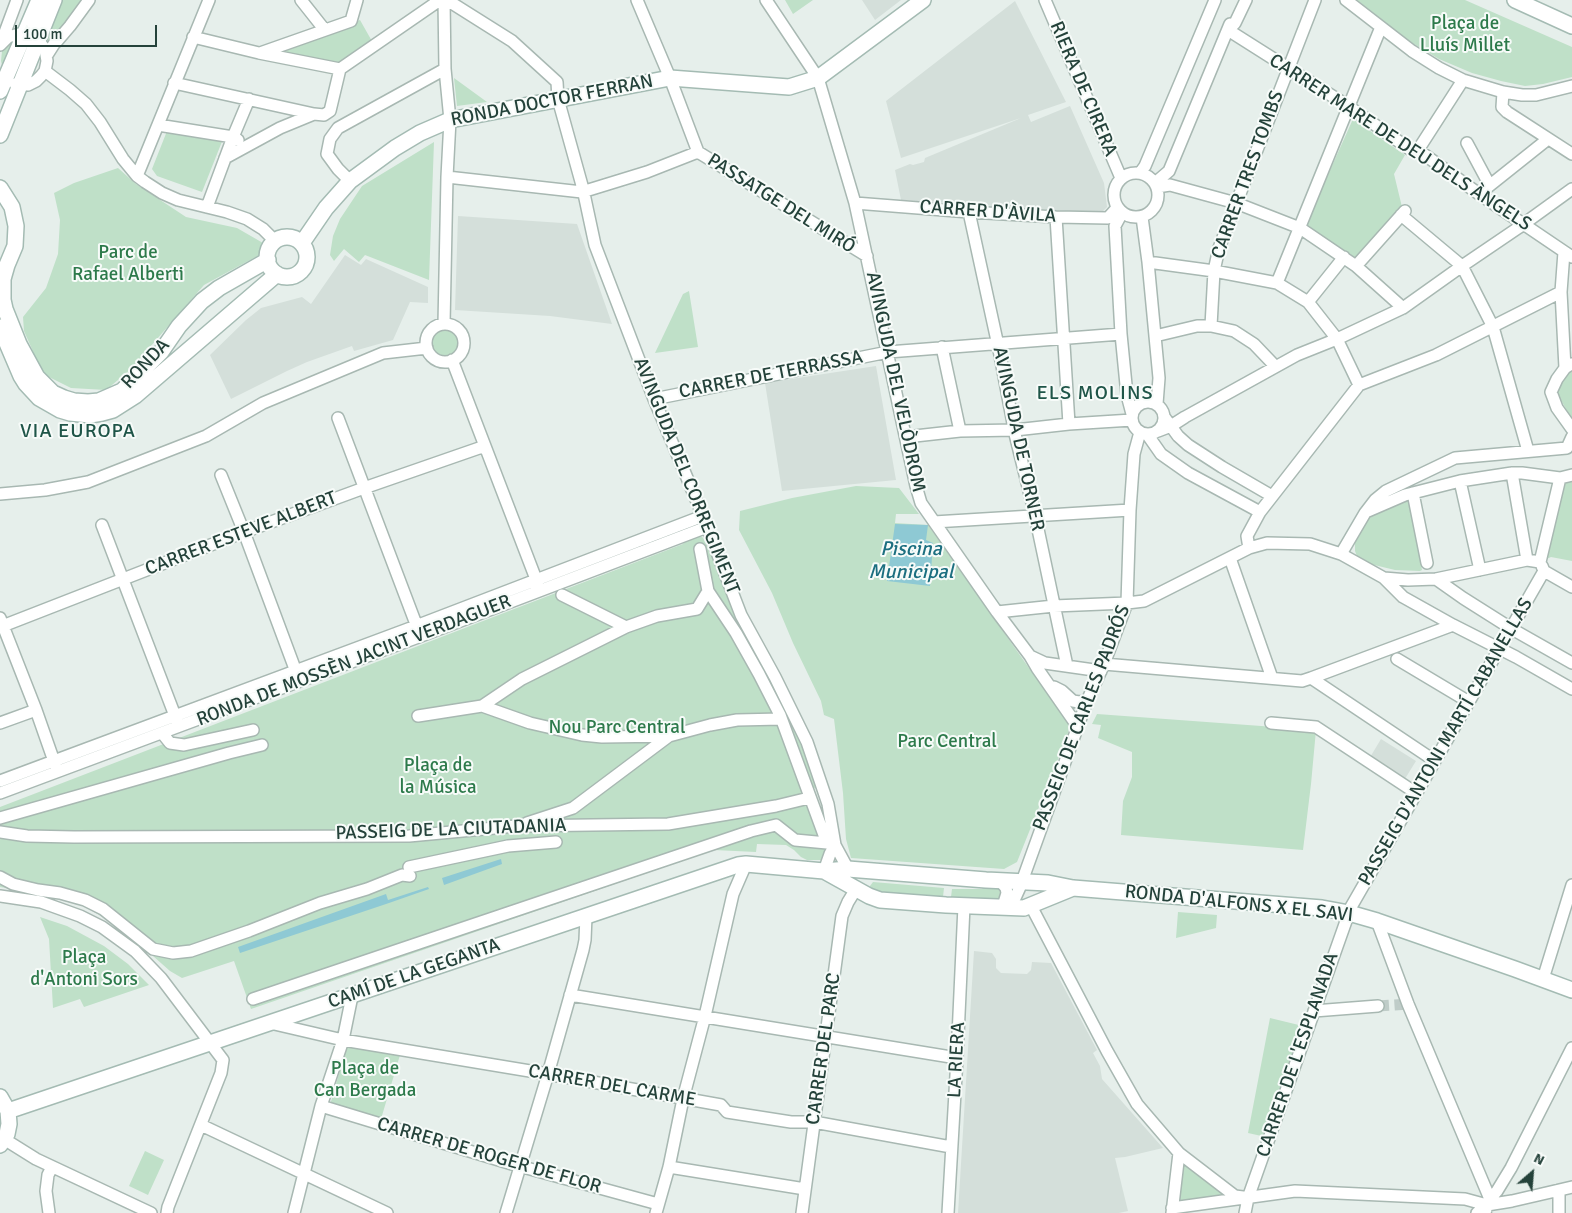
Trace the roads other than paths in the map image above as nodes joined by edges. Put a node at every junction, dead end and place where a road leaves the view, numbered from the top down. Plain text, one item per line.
1 (16, 0) edge
2 (39, 0) edge
3 (54, 0) edge
4 (89, 0) edge
5 (208, 0) edge
6 (300, 0) edge
7 (356, 0) edge
8 (444, 0) edge
9 (638, 0) edge
10 (766, 0) edge
11 (923, 0) edge
12 (1045, 0) edge
13 (1215, 0) edge
14 (1240, 0) edge
15 (1246, 0) edge
16 (1315, 0) edge
17 (1346, 0) edge
18 (1514, 0) edge
19 (1572, 26) edge
20 (1381, 27) junction
21 (324, 29) junction
22 (1228, 30) junction
23 (193, 36) junction
24 (31, 37) junction
25 (0, 45) edge
26 (259, 53) junction
27 (47, 54) junction
28 (1288, 68) junction
29 (340, 69) junction
30 (445, 69) junction
31 (45, 71) junction
32 (670, 78) junction
33 (818, 78) junction
34 (1463, 80) junction
35 (6, 82) edge
36 (174, 83) junction
37 (1572, 86) edge
38 (1503, 92) junction
39 (249, 99) junction
40 (558, 99) junction
41 (1348, 106) junction
42 (319, 115) junction
43 (450, 120) junction
44 (158, 125) junction
45 (0, 136) edge
46 (232, 137) junction
47 (1548, 139) junction
48 (1467, 143) dead end
49 (246, 145) junction
50 (1418, 150) junction
51 (698, 152) junction
52 (1572, 154) edge
53 (225, 158) junction
54 (1140, 173) junction
55 (137, 176) junction
56 (447, 176) junction
57 (1121, 178) junction
58 (350, 181) junction
59 (1489, 184) junction
60 (1156, 185) junction
61 (0, 188) edge
62 (1572, 189) edge
63 (582, 192) junction
64 (1479, 194) junction
65 (856, 203) junction
66 (1236, 203) junction
67 (207, 207) junction
68 (1120, 210) junction
69 (969, 212) junction
70 (1056, 217) junction
71 (1142, 217) junction
72 (1524, 224) junction
73 (1300, 228) junction
74 (276, 241) junction
75 (302, 243) junction
76 (1568, 254) edge
77 (867, 256) junction
78 (1344, 257) junction
79 (268, 260) junction
80 (1148, 262) junction
81 (1356, 266) junction
82 (1462, 266) junction
83 (4, 270) edge
84 (1214, 271) junction
85 (277, 274) junction
86 (1278, 283) junction
87 (1561, 292) junction
88 (1308, 302) junction
89 (1403, 308) junction
90 (444, 324) junction
91 (1211, 326) junction
92 (1492, 326) junction
93 (0, 327) edge
94 (1121, 334) junction
95 (1155, 336) junction
96 (1062, 338) junction
97 (1337, 339) junction
98 (997, 343) junction
99 (942, 347) junction
100 (427, 348) junction
101 (888, 352) junction
102 (452, 360) junction
103 (1275, 366) junction
104 (1569, 366) edge
105 (1359, 385) junction
106 (654, 399) junction
107 (1157, 404) junction
108 (1132, 417) junction
109 (338, 418) dead end
110 (1168, 422) junction
111 (1069, 424) junction
112 (1572, 429) edge
113 (1014, 430) junction
114 (960, 431) junction
115 (1148, 432) junction
116 (906, 437) junction
117 (1572, 437) edge
118 (485, 446) junction
119 (1528, 451) junction
120 (1512, 473) junction
121 (221, 475) dead end
122 (1572, 475) edge
123 (1560, 478) junction
124 (1460, 480) junction
125 (364, 488) junction
126 (1413, 493) junction
127 (0, 494) edge
128 (1272, 496) junction
129 (1130, 510) junction
130 (1364, 513) junction
131 (1035, 515) junction
132 (1258, 516) junction
133 (705, 521) junction
134 (934, 522) junction
135 (102, 525) dead end
136 (244, 532) junction
137 (1267, 544) junction
138 (1248, 548) junction
139 (700, 549) dead end
140 (1341, 554) junction
141 (1230, 558) junction
142 (1528, 560) junction
143 (1427, 563) dead end
144 (1542, 567) junction
145 (1480, 570) junction
146 (1384, 578) junction
147 (122, 579) junction
148 (1436, 579) junction
149 (538, 586) junction
150 (1572, 587) edge
151 (708, 591) junction
152 (562, 595) dead end
153 (1127, 603) junction
154 (1054, 606) junction
155 (998, 612) junction
156 (1, 624) edge
157 (1453, 625) junction
158 (626, 626) junction
159 (1512, 629) junction
160 (419, 631) junction
161 (1501, 649) junction
162 (1030, 656) junction
163 (1397, 659) dead end
164 (1572, 663) edge
165 (1067, 666) junction
166 (1102, 668) junction
167 (298, 676) junction
168 (1272, 678) junction
169 (1311, 678) junction
170 (1048, 683) junction
171 (1572, 689) edge
172 (1087, 701) junction
173 (1469, 702) junction
174 (482, 706) junction
175 (36, 710) junction
176 (418, 716) dead end
177 (781, 719) junction
178 (177, 721) junction
179 (0, 723) edge
180 (1271, 723) dead end
181 (1078, 727) junction
182 (253, 730) dead end
183 (162, 733) junction
184 (669, 736) junction
185 (262, 745) dead end
186 (1434, 761) junction
187 (55, 766) junction
188 (0, 781) edge
189 (0, 793) edge
190 (1416, 793) junction
191 (810, 798) junction
192 (0, 818) edge
193 (516, 826) junction
194 (0, 832) edge
195 (556, 842) dead end
196 (835, 845) junction
197 (746, 864) junction
198 (848, 869) junction
199 (824, 871) junction
200 (916, 874) junction
201 (0, 877) edge
202 (876, 878) junction
203 (993, 880) junction
204 (1022, 882) junction
205 (1572, 885) edge
206 (1073, 888) junction
207 (856, 889) junction
208 (0, 896) edge
209 (964, 906) junction
210 (1002, 906) junction
211 (1031, 906) junction
212 (984, 908) junction
213 (1349, 912) junction
214 (586, 916) junction
215 (1377, 921) junction
216 (1543, 979) junction
217 (1572, 990) edge
218 (570, 995) junction
219 (352, 996) junction
220 (252, 999) dead end
221 (1378, 1006) tunnel mouth
222 (1314, 1011) junction
223 (705, 1016) junction
224 (270, 1023) junction
225 (825, 1036) junction
226 (342, 1040) junction
227 (211, 1044) junction
228 (1572, 1048) edge
229 (957, 1058) junction
230 (548, 1074) junction
231 (0, 1098) edge
232 (683, 1099) junction
233 (321, 1106) junction
234 (8, 1111) junction
235 (814, 1122) junction
236 (201, 1125) junction
237 (2, 1142) edge
238 (951, 1146) junction
239 (1179, 1153) junction
240 (519, 1166) junction
241 (52, 1167) junction
242 (669, 1167) junction
243 (304, 1175) junction
244 (1572, 1187) edge
245 (805, 1189) junction
246 (1560, 1190) junction
247 (1248, 1198) junction
248 (1487, 1206) edge
249 (657, 1209) edge
250 (1172, 1210) edge
251 (49, 1213) edge
252 (151, 1213) edge
253 (167, 1213) edge
254 (294, 1213) edge
255 (386, 1213) edge
256 (506, 1213) edge
257 (802, 1213) edge
258 (948, 1213) edge
259 (1245, 1213) edge
260 (1477, 1213) edge
261 (1559, 1213) edge

1 - 25 street
2 - 24 street
3 - 24 street
4 - 27 street
5 - 23 street
6 - 21 street
7 - 21 street
8 - 29 street
8 - 30 street
8 - 40 street, AVINGUDA DEL CORREGIMENT
9 - 32 street
10 - 33 street, AVINGUDA DEL VELÒDROM
11 - 33 street, RONDA DOCTOR FERRAN
12 - 57 street, RIERA DE CIRERA
13 - 54 street
14 - 22 street
15 - 22 street
16 - 28 street, CARRER TRES TOMBS
17 - 20 street
18 - 19 street
20 - 34 street
20 - 41 street
21 - 26 street
22 - 28 street, CARRER MARE DE DEU DELS ÀNGELS
22 - 60 street
23 - 26 street
23 - 36 street
24 - 25 street
24 - 27 street
24 - 35 street
26 - 29 street
27 - 31 street
28 - 41 street, CARRER MARE DE DEU DELS ÀNGELS
28 - 66 street, CARRER TRES TOMBS
29 - 42 street
30 - 43 street
30 - 58 street
31 - 35 street
31 - 55 street
32 - 33 street, RONDA DOCTOR FERRAN
32 - 40 street, RONDA DOCTOR FERRAN
32 - 51 street
33 - 65 street, AVINGUDA DEL VELÒDROM
34 - 38 street
34 - 50 street
35 - 45 street
36 - 39 street
36 - 44 street
37 - 38 street
38 - 47 street
39 - 42 street
39 - 46 street
40 - 43 street, RONDA DOCTOR FERRAN
40 - 63 street, AVINGUDA DEL CORREGIMENT
41 - 50 street, CARRER MARE DE DEU DELS ÀNGELS
41 - 73 street
42 - 49 street
43 - 56 street
43 - 58 street, RONDA DOCTOR FERRAN
44 - 46 street
44 - 55 street
46 - 49 street
46 - 53 street
47 - 52 street
47 - 59 street
48 - 59 street
49 - 53 street
50 - 64 street, CARRER MARE DE DEU DELS ÀNGELS
51 - 63 street, PASSATGE DEL MIRÓ
51 - 77 street, PASSATGE DEL MIRÓ
53 - 67 street
54 - 57 street
54 - 60 street
55 - 67 street
56 - 63 street
56 - 90 street
57 - 68 street
58 - 75 street, RONDA DOCTOR FERRAN
59 - 64 street
60 - 66 street
60 - 71 street
61 - 83 street, RONDA
62 - 72 street
63 - 106 street, AVINGUDA DEL CORREGIMENT
64 - 72 street, CARRER MARE DE DEU DELS ÀNGELS
65 - 69 street, CARRER D'ÀVILA
65 - 77 street, AVINGUDA DEL VELÒDROM
66 - 73 street
66 - 84 street, CARRER TRES TOMBS
67 - 74 street
68 - 70 street, CARRER D'ÀVILA
68 - 71 street
68 - 94 street
69 - 70 street, CARRER D'ÀVILA
69 - 98 street, AVINGUDA DE TORNER
70 - 96 street
71 - 80 street
72 - 76 street, CARRER MARE DE DEU DELS ÀNGELS
72 - 82 street
73 - 78 street
73 - 86 street
74 - 75 street
74 - 79 street
75 - 85 street
76 - 87 street
77 - 101 street, AVINGUDA DEL VELÒDROM
78 - 81 street
78 - 88 street
79 - 83 street, RONDA
79 - 85 street
80 - 84 street
80 - 95 street
81 - 82 street
81 - 89 street
82 - 89 street
82 - 92 street
84 - 86 street
84 - 91 street, CARRER TRES TOMBS
85 - 93 street
86 - 88 street
87 - 92 street
87 - 104 street
88 - 97 street
89 - 97 street
90 - 100 street
90 - 102 street
91 - 95 street
91 - 103 street
92 - 105 street
92 - 119 street
94 - 96 street, CARRER DE TERRASSA
94 - 108 street
95 - 107 street
96 - 98 street, CARRER DE TERRASSA
96 - 111 street
97 - 103 street
97 - 105 street
98 - 99 street, CARRER DE TERRASSA
98 - 113 street, AVINGUDA DE TORNER
99 - 101 street, CARRER DE TERRASSA
99 - 114 street
100 - 102 street
100 - 127 street
101 - 106 street, CARRER DE TERRASSA
101 - 116 street, AVINGUDA DEL VELÒDROM
102 - 118 street
103 - 110 street
104 - 112 street
105 - 128 street
106 - 133 street, AVINGUDA DEL CORREGIMENT
107 - 108 street
107 - 110 street
108 - 111 street
108 - 115 street
109 - 125 street
110 - 115 street
110 - 128 street
111 - 113 street
113 - 114 street
113 - 131 street, AVINGUDA DE TORNER
114 - 116 street
115 - 129 street, PASSEIG DE CARLES PADRÓS
115 - 132 street
116 - 134 street, AVINGUDA DEL VELÒDROM
117 - 119 street
118 - 125 street, CARRER ESTEVE ALBERT
118 - 149 street
119 - 130 street
120 - 123 street
120 - 124 street
120 - 142 street
121 - 136 street
122 - 123 street
123 - 144 street, PASSEIG D'ANTONI MARTÍ CABANELLAS
124 - 126 street
124 - 145 street
125 - 136 street, CARRER ESTEVE ALBERT
125 - 160 street
126 - 130 street
126 - 143 street
128 - 132 street
129 - 131 street
129 - 153 street, PASSEIG DE CARLES PADRÓS
130 - 140 street
131 - 134 street
131 - 154 street, AVINGUDA DE TORNER
132 - 137 street
132 - 138 street
133 - 149 street, RONDA DE MOSSÈN JACINT VERDAGUER
133 - 196 street, AVINGUDA DEL CORREGIMENT
134 - 155 street, AVINGUDA DEL VELÒDROM
135 - 147 street
136 - 147 street, CARRER ESTEVE ALBERT
136 - 167 street
137 - 138 street
137 - 140 street
138 - 141 street
139 - 151 street
140 - 146 street
141 - 153 street
141 - 168 street
142 - 144 street
142 - 145 street
144 - 150 street
144 - 159 street, PASSEIG D'ANTONI MARTÍ CABANELLAS
145 - 148 street
146 - 148 street
146 - 157 street
147 - 156 street, CARRER ESTEVE ALBERT
147 - 178 street
148 - 159 street
149 - 160 street, RONDA DE MOSSÈN JACINT VERDAGUER
151 - 158 street
151 - 177 street
152 - 158 street
153 - 154 street
153 - 166 street, PASSEIG DE CARLES PADRÓS
154 - 155 street
154 - 165 street, AVINGUDA DE TORNER
155 - 162 street, AVINGUDA DEL VELÒDROM
156 - 175 street
157 - 161 street
157 - 169 street
158 - 174 street
159 - 161 street, PASSEIG D'ANTONI MARTÍ CABANELLAS
159 - 164 street
160 - 167 street, RONDA DE MOSSÈN JACINT VERDAGUER
161 - 171 street
161 - 173 street, PASSEIG D'ANTONI MARTÍ CABANELLAS
162 - 165 street
162 - 170 street, AVINGUDA DEL VELÒDROM
163 - 173 street
165 - 166 street
166 - 168 street
166 - 172 street, PASSEIG DE CARLES PADRÓS
167 - 178 street, RONDA DE MOSSÈN JACINT VERDAGUER
168 - 169 street
169 - 186 street
170 - 172 street, AVINGUDA DEL VELÒDROM
170 - 181 street, AVINGUDA DEL VELÒDROM
172 - 181 street, PASSEIG DE CARLES PADRÓS
173 - 186 street, PASSEIG D'ANTONI MARTÍ CABANELLAS
174 - 176 street
174 - 184 street
175 - 179 street
175 - 187 street
177 - 184 street
177 - 191 street
178 - 183 street, RONDA DE MOSSÈN JACINT VERDAGUER
178 - 187 street, RONDA DE MOSSÈN JACINT VERDAGUER
180 - 190 street
181 - 204 street, PASSEIG DE CARLES PADRÓS
182 - 183 street
183 - 187 street, RONDA DE MOSSÈN JACINT VERDAGUER
184 - 193 street
185 - 192 street
186 - 190 street, PASSEIG D'ANTONI MARTÍ CABANELLAS
187 - 188 street, RONDA DE MOSSÈN JACINT VERDAGUER
187 - 189 street, RONDA DE MOSSÈN JACINT VERDAGUER
190 - 213 street, PASSEIG D'ANTONI MARTÍ CABANELLAS
191 - 193 street, PASSEIG DE LA CIUTADANIA
191 - 220 street
193 - 194 street, PASSEIG DE LA CIUTADANIA
195 - 201 street
196 - 198 street, AVINGUDA DEL CORREGIMENT
196 - 199 street
197 - 199 street, CAMÍ DE LA GEGANTA
197 - 214 street, CAMÍ DE LA GEGANTA
197 - 223 street
198 - 199 street
198 - 200 street
199 - 207 street
200 - 202 street
200 - 203 street
202 - 203 street
202 - 207 street
203 - 204 street, RONDA D'ALFONS X EL SAVI
203 - 210 street
204 - 206 street, RONDA D'ALFONS X EL SAVI
204 - 210 street, PASSEIG DE CARLES PADRÓS
205 - 216 street
206 - 211 street
206 - 213 street, RONDA D'ALFONS X EL SAVI
207 - 209 street
207 - 225 street, CARRER DEL PARC
208 - 227 street
209 - 212 street
209 - 229 street, LA RIERA
210 - 212 street
211 - 212 street
211 - 239 street
213 - 215 street, RONDA D'ALFONS X EL SAVI
213 - 222 street, CARRER DE L'ESPLANADA
214 - 218 street
214 - 219 street, CAMÍ DE LA GEGANTA
215 - 216 street, RONDA D'ALFONS X EL SAVI
215 - 248 street
216 - 217 street, RONDA D'ALFONS X EL SAVI
218 - 223 street
218 - 230 street
219 - 224 street, CAMÍ DE LA GEGANTA
219 - 226 street
221 - 222 street
222 - 247 street, CARRER DE L'ESPLANADA
223 - 225 street
223 - 232 street
224 - 226 street, CARRER DEL CARME
224 - 227 street, CAMÍ DE LA GEGANTA
225 - 229 street
225 - 235 street, CARRER DEL PARC
226 - 230 street, CARRER DEL CARME
226 - 233 street
227 - 234 street, CAMÍ DE LA GEGANTA
227 - 236 street
228 - 248 street
229 - 238 street, LA RIERA
230 - 232 street, CARRER DEL CARME
230 - 240 street
231 - 234 street
232 - 235 street, CARRER DEL CARME
232 - 242 street
233 - 240 street, CARRER DE ROGER DE FLOR
233 - 243 street
234 - 237 street
235 - 238 street, CARRER DEL CARME
235 - 245 street, CARRER DEL PARC
236 - 243 street
236 - 253 street
237 - 241 street
238 - 258 street, LA RIERA
239 - 247 street
239 - 250 street
240 - 249 street, CARRER DE ROGER DE FLOR
240 - 256 street
241 - 251 street
241 - 252 street
242 - 245 street
242 - 249 street
243 - 254 street
243 - 255 street
244 - 246 street
245 - 257 street, CARRER DEL PARC
246 - 248 street
246 - 261 street
247 - 248 street
247 - 250 street
247 - 259 street, CARRER DE L'ESPLANADA
248 - 260 street

